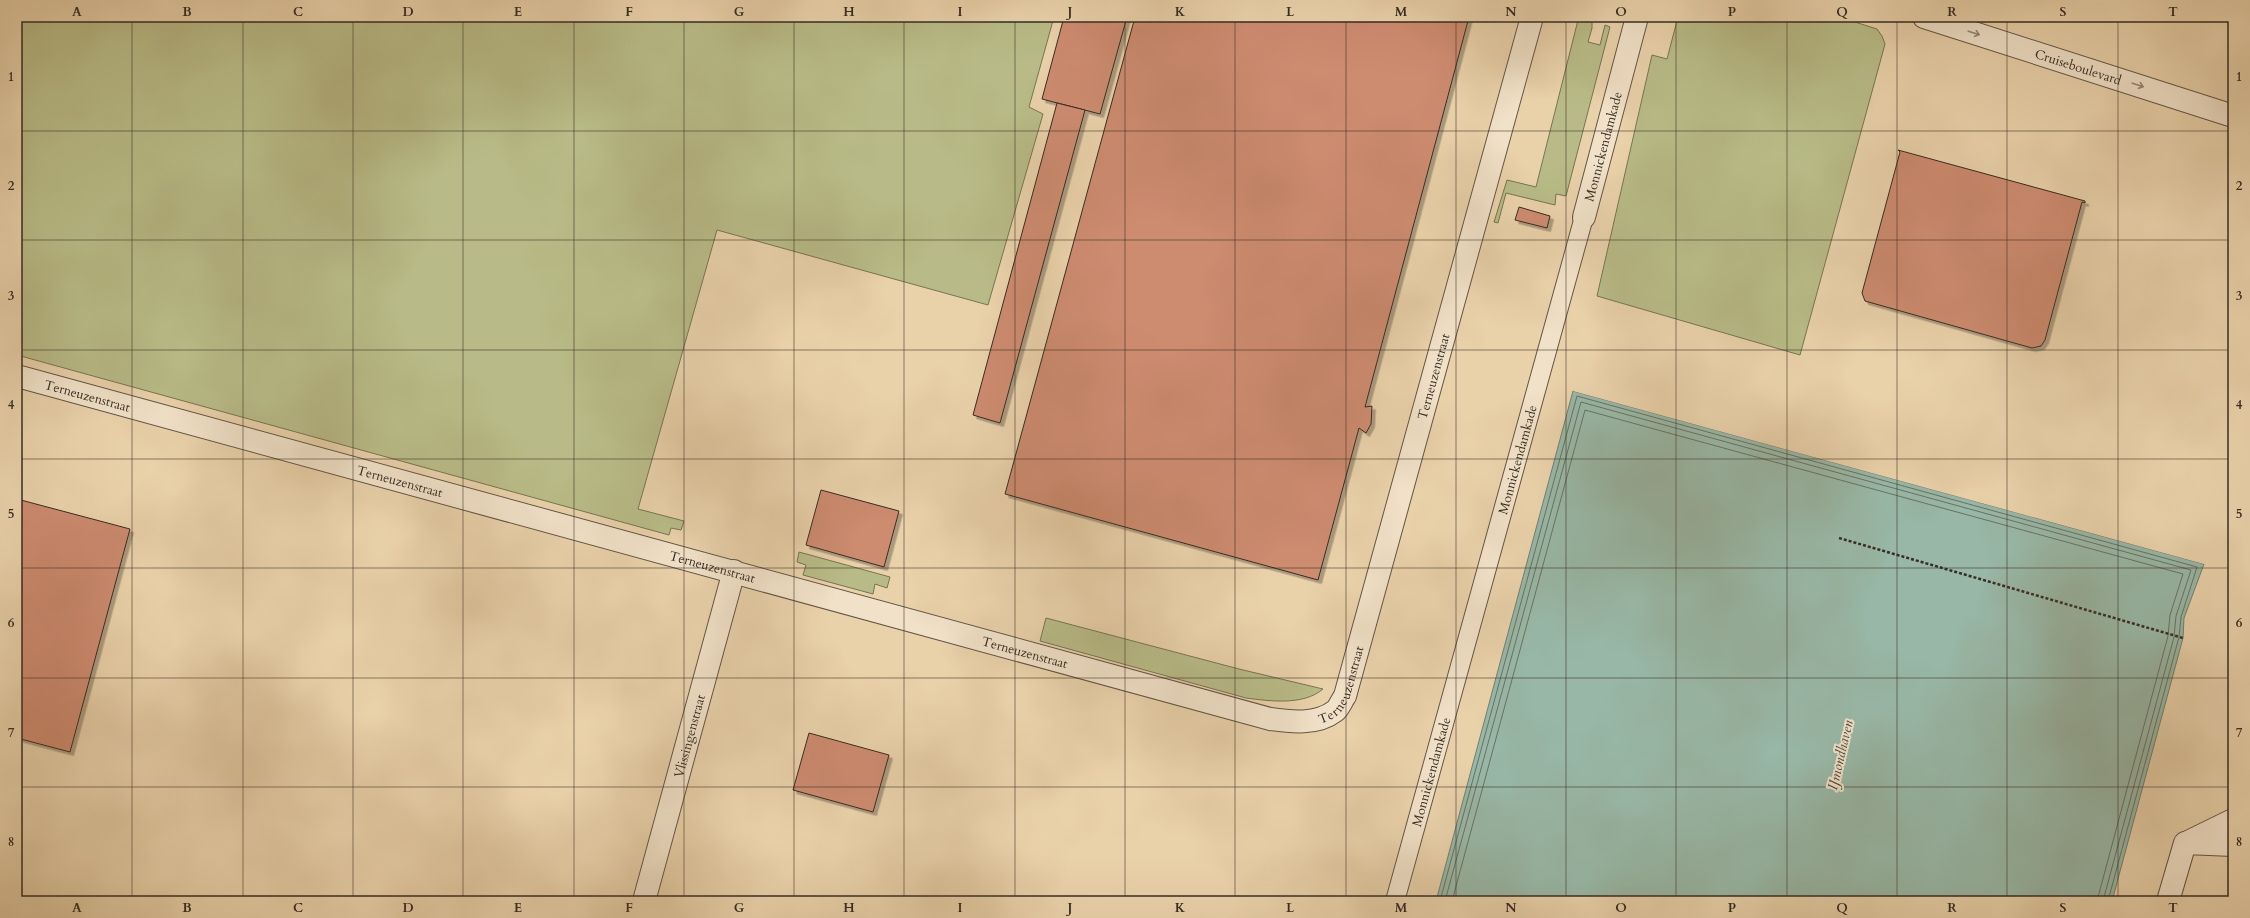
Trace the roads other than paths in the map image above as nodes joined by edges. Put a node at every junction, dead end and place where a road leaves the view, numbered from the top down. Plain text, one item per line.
1 (1532, 17) edge
2 (1637, 17) edge
3 (1924, 17) edge
4 (2233, 116) edge
5 (1584, 217) joint
6 (17, 376) edge
7 (734, 571) junction
8 (2233, 820) edge
9 (2185, 844) junction
10 (2233, 845) edge
11 (644, 901) edge
12 (1395, 901) edge
13 (2168, 901) edge

1 - 7 street, Terneuzenstraat
2 - 5 street, Monnickendamkade
3 -> 4 street, Cruiseboulevard
5 - 12 lane, Monnickendamkade
6 - 7 street, Terneuzenstraat
7 - 11 street, Vlissingenstraat
8 - 9 street
9 - 10 street
9 - 13 street

